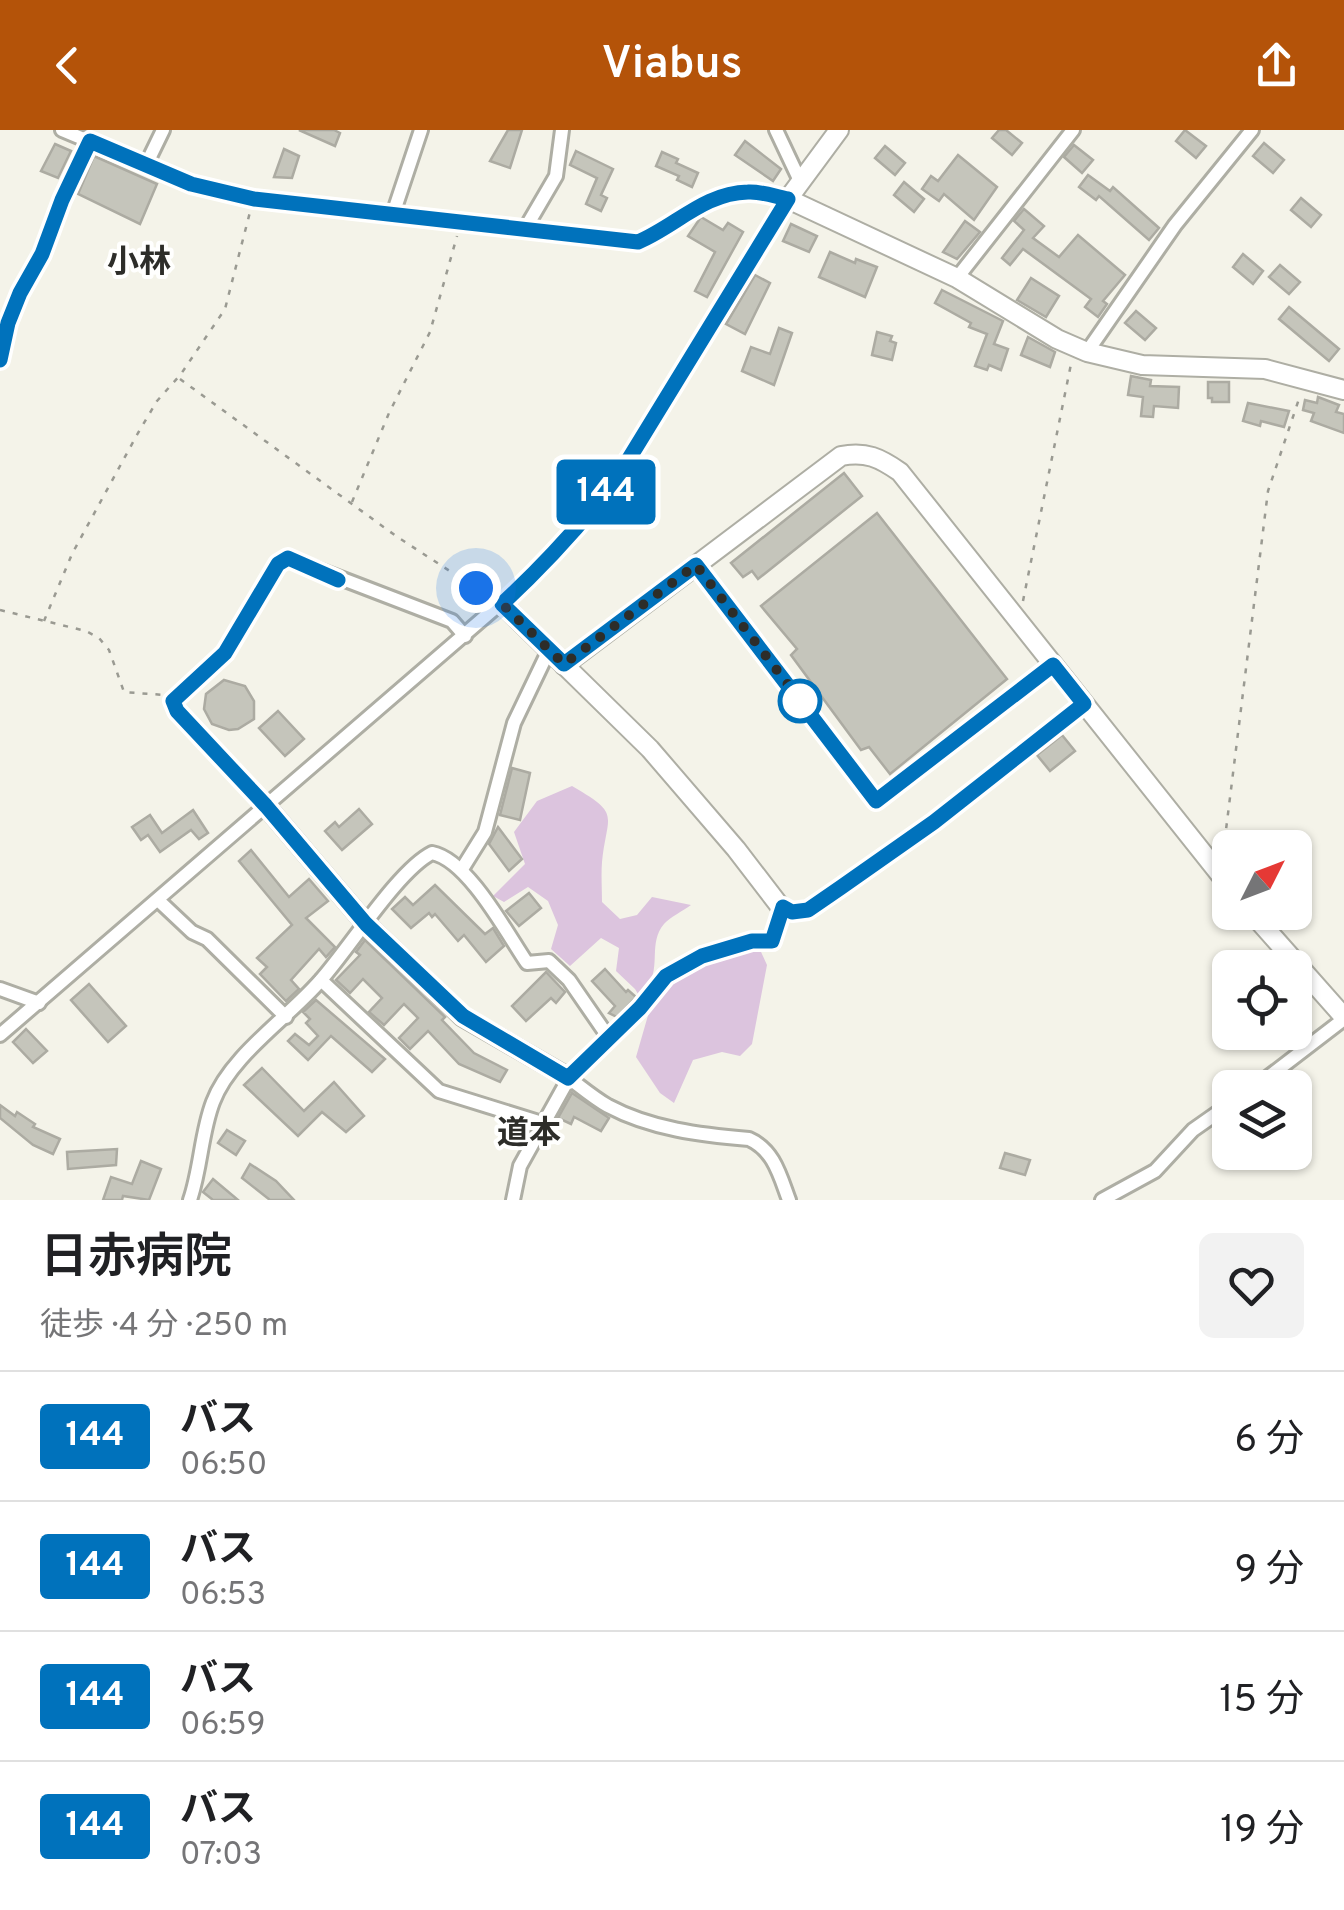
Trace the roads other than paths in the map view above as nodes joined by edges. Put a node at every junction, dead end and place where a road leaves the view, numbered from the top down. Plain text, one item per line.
1 (62, 130) edge
2 (163, 130) edge
3 (420, 130) edge
4 (562, 130) edge
5 (776, 130) edge
6 (839, 130) edge
7 (1073, 130) edge
8 (1252, 130) edge
9 (90, 141) junction
10 (146, 165) junction
11 (801, 183) junction
12 (788, 199) junction
13 (394, 214) junction
14 (525, 229) junction
15 (956, 278) junction
16 (1081, 350) junction
17 (0, 360) edge
18 (1344, 390) edge
19 (696, 565) junction
20 (502, 604) junction
21 (465, 636) junction
22 (549, 650) junction
23 (564, 664) junction
24 (1053, 665) junction
25 (1084, 704) junction
26 (266, 806) junction
27 (1212, 864) edge
28 (462, 869) junction
29 (158, 900) junction
30 (781, 906) junction
31 (366, 924) junction
32 (1268, 930) edge
33 (321, 980) junction
34 (0, 990) edge
35 (39, 1003) junction
36 (286, 1017) junction
37 (1344, 1018) edge
38 (0, 1036) edge
39 (610, 1038) junction
40 (1277, 1070) edge
41 (568, 1078) junction
42 (1212, 1116) edge
43 (542, 1123) junction
44 (190, 1200) edge
45 (513, 1200) edge
46 (789, 1200) edge
47 (1102, 1200) edge

1 - 9 street
2 - 10 street
3 - 13 street
4 - 14 street
5 - 11 street
6 - 11 street
7 - 15 street
8 - 16 street
9 - 10 street
9 - 17 street
10 - 13 street
11 - 12 street
12 - 14 street
12 - 15 street
12 - 20 street
13 - 14 street
15 - 16 street
16 - 18 street
19 - 23 street
19 - 24 street
19 - 24 lane
20 - 21 street
20 - 22 street
21 - 26 street
21 - 26 street
22 - 23 street
22 - 28 street
23 - 30 street
24 - 25 street
25 - 27 street
25 - 30 street
26 - 29 street
26 - 31 street
28 - 31 street
28 - 39 street
29 - 35 street
29 - 36 street
30 - 39 street
31 - 33 street
31 - 41 street
32 - 37 street
33 - 36 street
33 - 43 street
34 - 35 street
35 - 38 street
36 - 44 street
37 - 40 street
39 - 41 street
41 - 43 street
41 - 46 street
42 - 47 street
43 - 45 street

